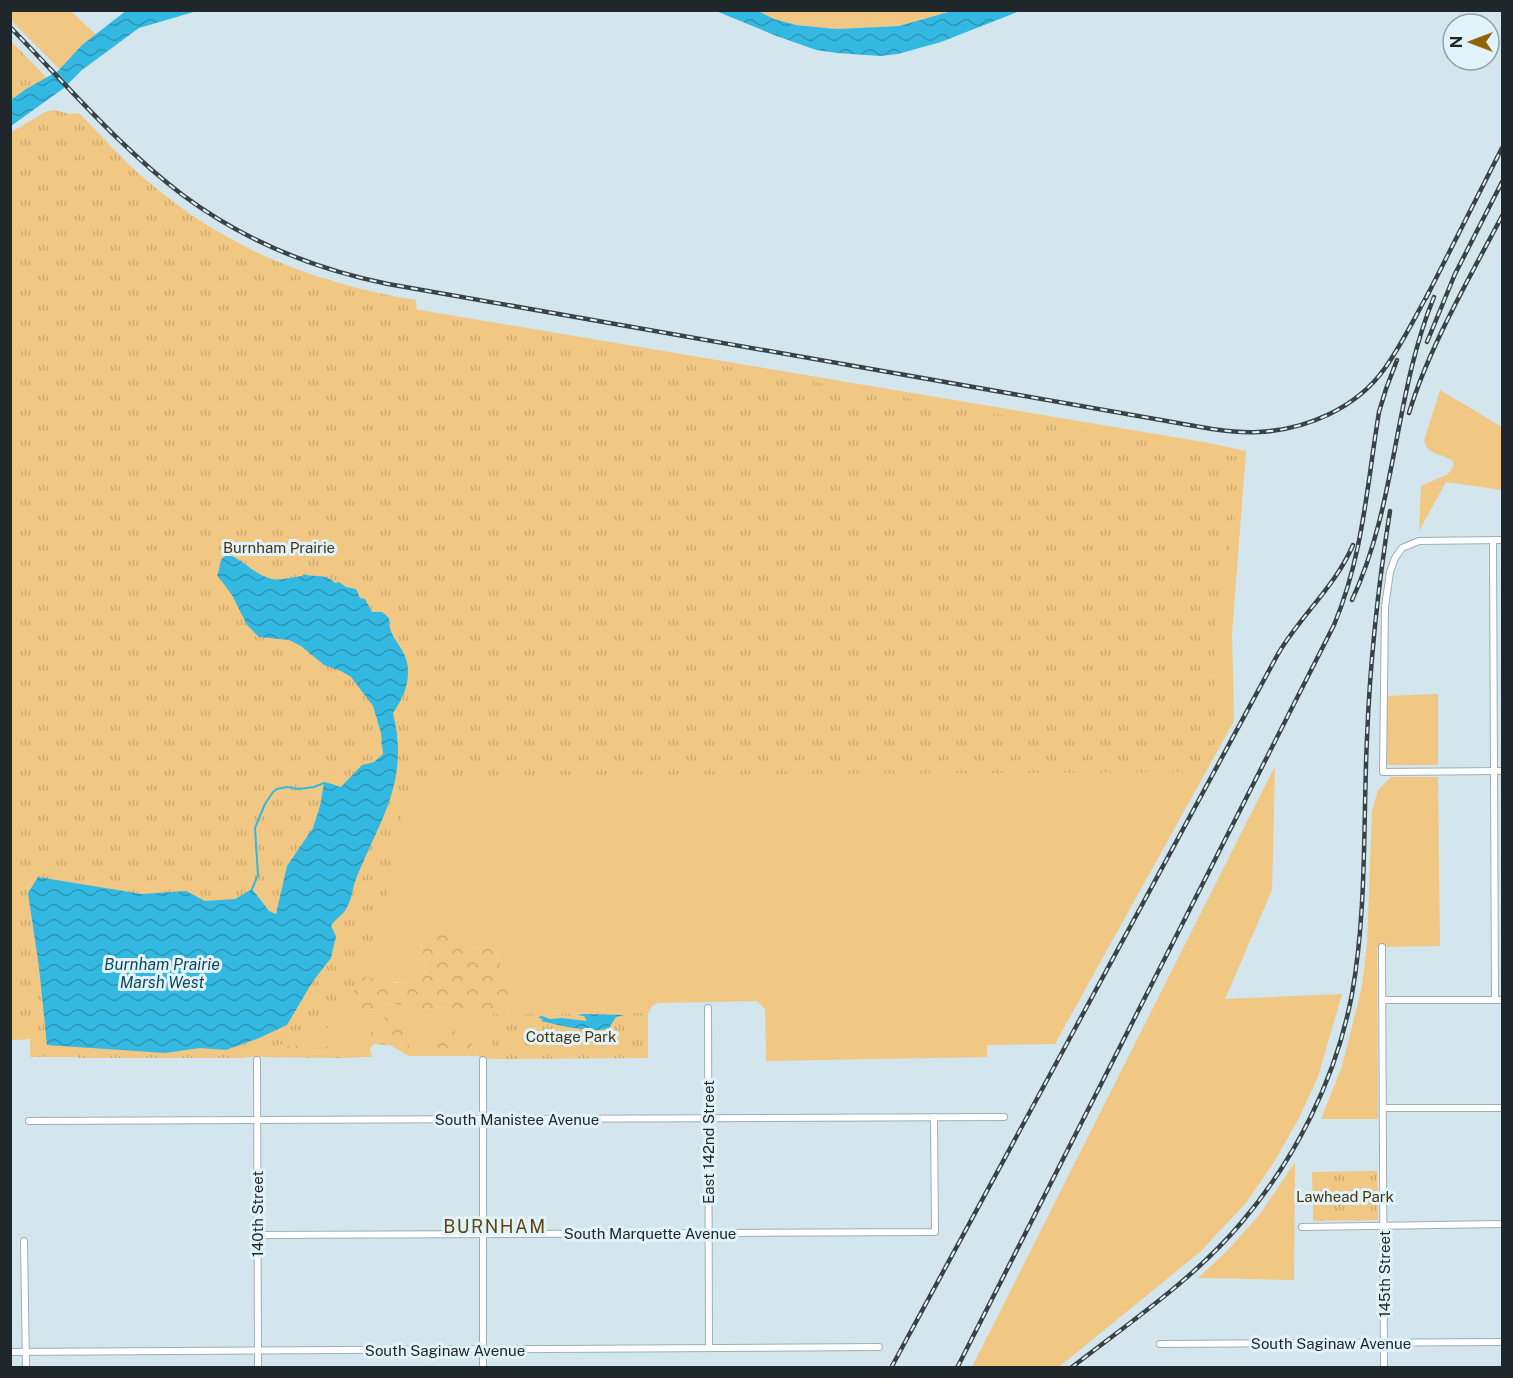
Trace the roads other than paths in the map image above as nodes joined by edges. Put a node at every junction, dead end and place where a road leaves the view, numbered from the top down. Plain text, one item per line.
1 (1492, 540) junction
2 (1503, 540) edge
3 (1494, 771) junction
4 (1503, 771) edge
5 (1382, 947) dead end
6 (1383, 1000) junction
7 (1499, 1000) edge
8 (708, 1008) dead end
9 (257, 1060) dead end
10 (483, 1060) dead end
11 (1384, 1108) junction
12 (1503, 1108) edge
13 (934, 1117) junction
14 (1004, 1117) dead end
15 (708, 1118) junction
16 (483, 1119) junction
17 (257, 1120) junction
18 (29, 1121) dead end
19 (1503, 1224) edge
20 (1384, 1226) junction
21 (1302, 1227) dead end
22 (709, 1233) junction
23 (483, 1234) junction
24 (258, 1235) junction
25 (24, 1241) dead end
26 (1384, 1342) junction
27 (1503, 1342) edge
28 (1160, 1344) dead end
29 (709, 1347) junction
30 (879, 1347) dead end
31 (483, 1350) junction
32 (258, 1351) junction
33 (10, 1352) edge
34 (26, 1352) junction
35 (26, 1368) edge
36 (258, 1368) edge
37 (483, 1368) edge
38 (1384, 1368) edge

1 - 2 street
1 - 3 street
1 - 3 street
3 - 4 street
3 - 7 street
5 - 6 street, 145th Street
6 - 7 street
6 - 11 street, 145th Street
8 - 15 street, East 142nd Street
9 - 17 street, 140th Street
10 - 16 street
11 - 12 street
11 - 20 street, 145th Street
13 - 14 street, South Manistee Avenue
13 - 15 street, South Manistee Avenue
13 - 22 street, South Marquette Avenue
15 - 16 street, South Manistee Avenue
15 - 22 street, East 142nd Street
16 - 17 street, South Manistee Avenue
16 - 23 street
17 - 18 street, South Manistee Avenue
17 - 24 street, 140th Street
19 - 20 street
20 - 21 street
20 - 26 street, 145th Street
22 - 23 street, South Marquette Avenue
22 - 29 street, East 142nd Street
23 - 24 street, South Marquette Avenue
23 - 31 street
24 - 32 street, 140th Street
25 - 34 street
26 - 27 street, South Saginaw Avenue
26 - 28 street, South Saginaw Avenue
26 - 38 street, 145th Street
29 - 30 street, South Saginaw Avenue
29 - 31 street, South Saginaw Avenue
31 - 32 street, South Saginaw Avenue
31 - 37 street
32 - 34 street, South Saginaw Avenue
32 - 36 street, 140th Street
33 - 34 street, South Saginaw Avenue
34 - 35 street

